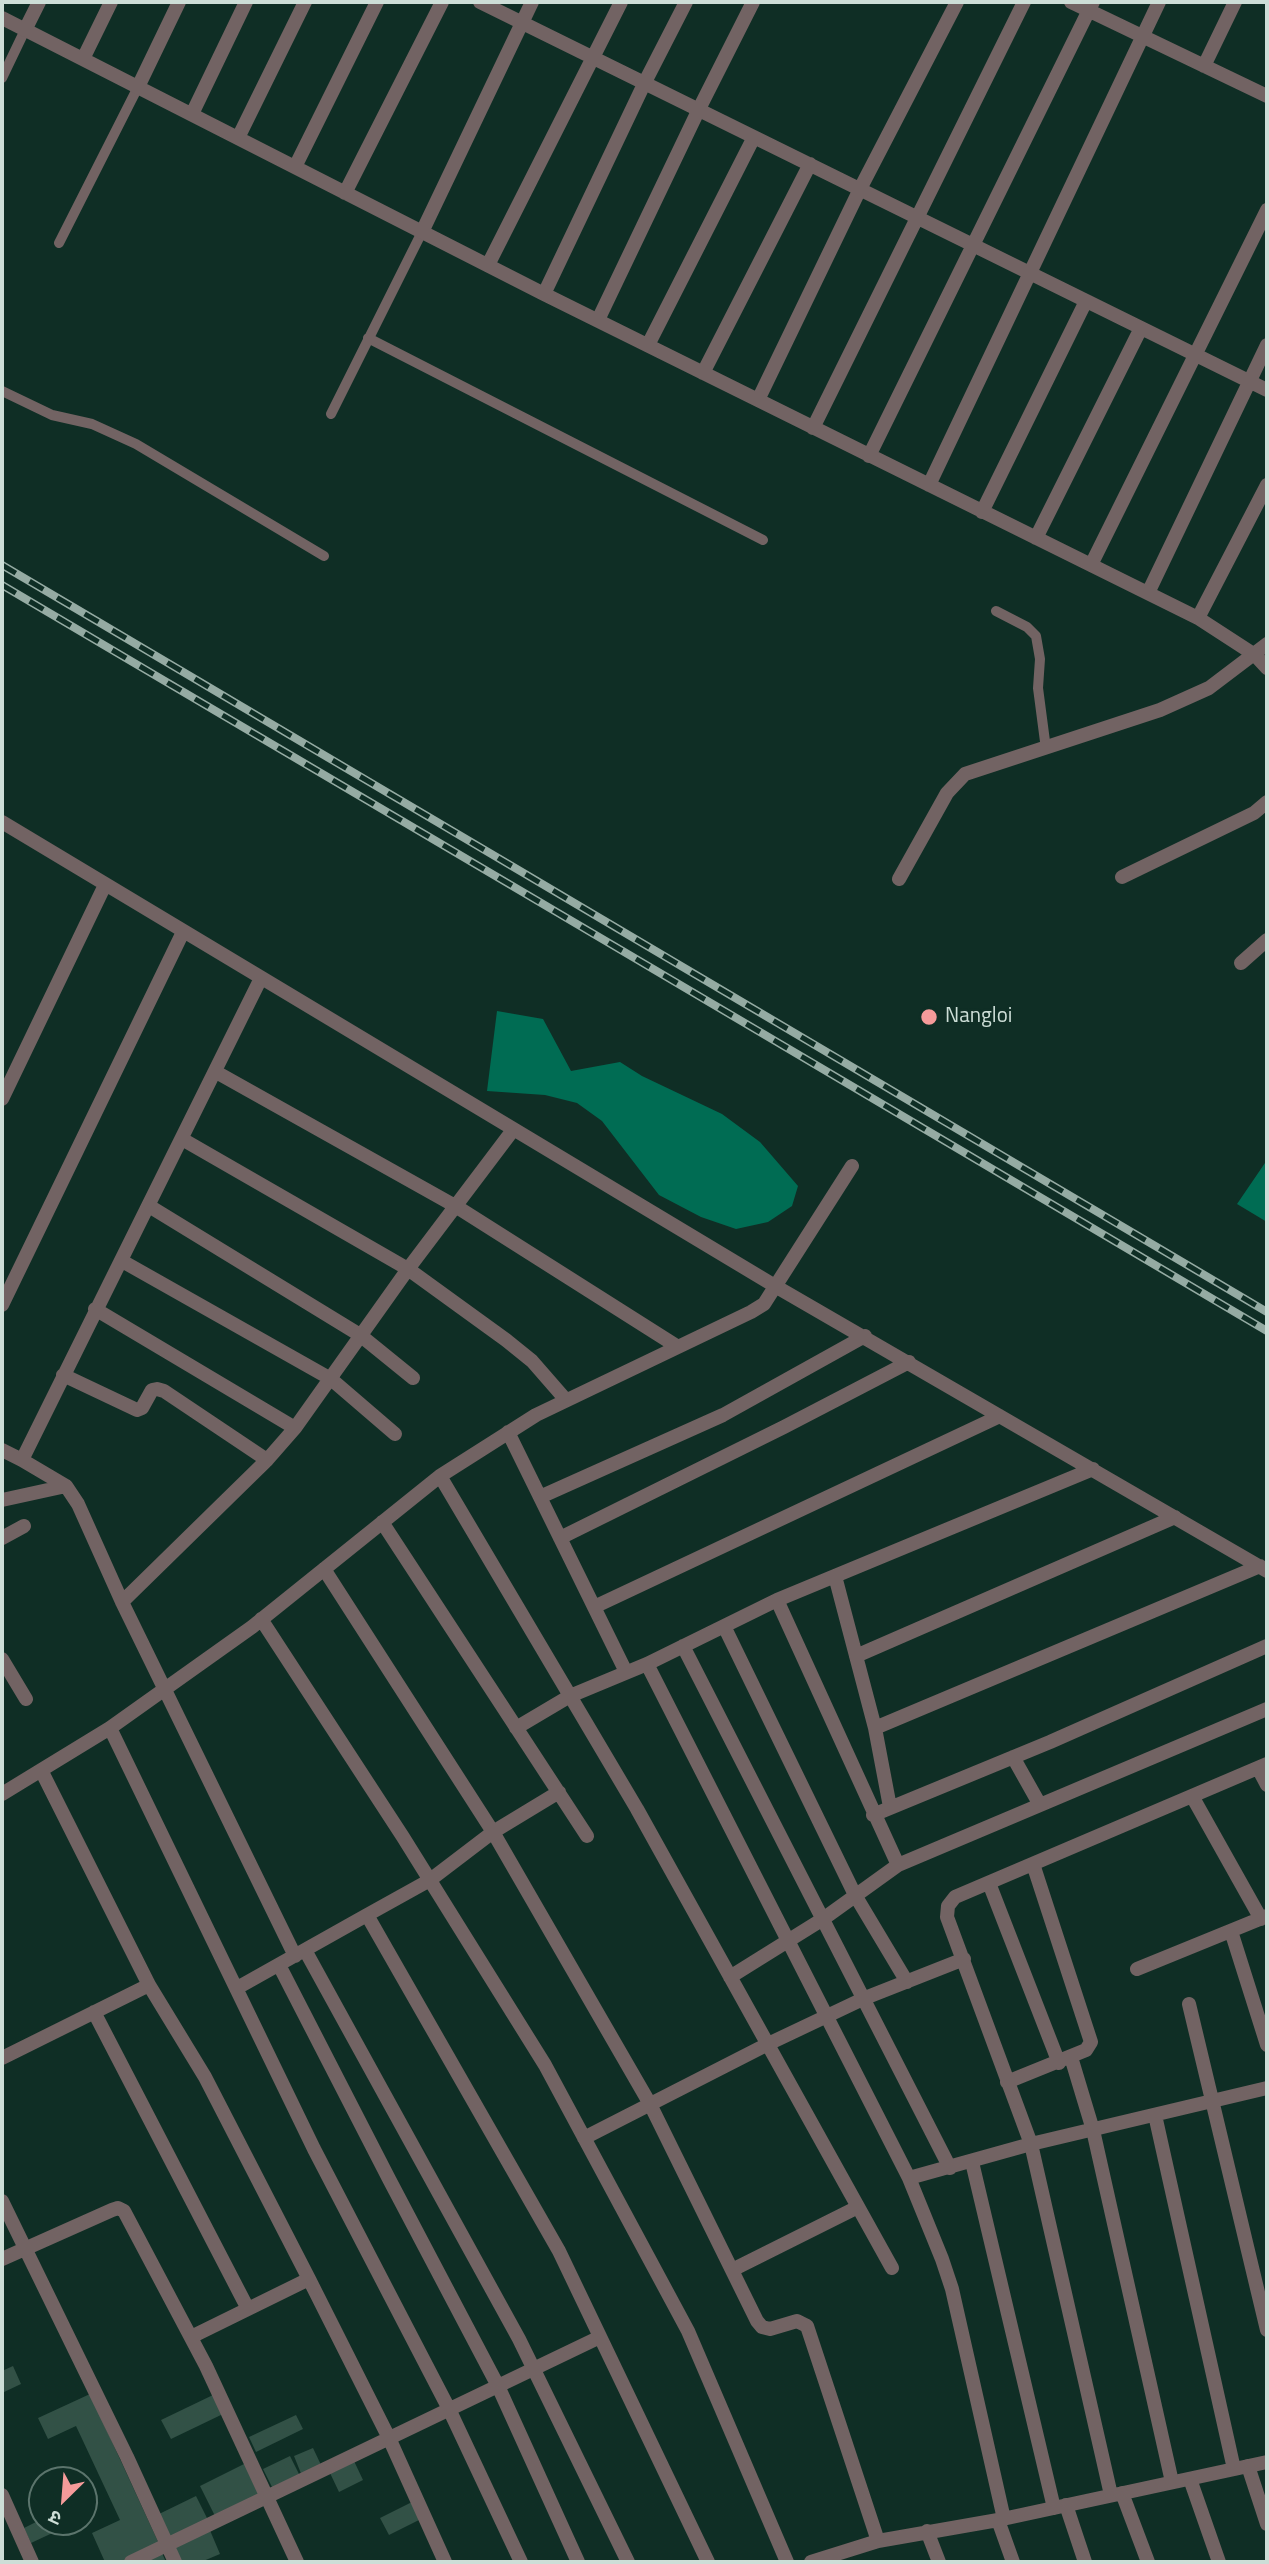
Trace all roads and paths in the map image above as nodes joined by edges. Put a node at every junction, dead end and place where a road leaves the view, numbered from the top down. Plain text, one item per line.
1 (39, 2) edge
2 (111, 2) edge
3 (179, 2) edge
4 (246, 2) edge
5 (305, 2) edge
6 (377, 2) edge
7 (442, 2) edge
8 (480, 2) edge
9 (532, 2) edge
10 (621, 2) edge
11 (686, 2) edge
12 (753, 2) edge
13 (957, 2) edge
14 (1024, 2) edge
15 (1071, 2) edge
16 (1159, 2) edge
17 (1235, 2) edge
18 (1091, 6) edge
19 (2, 19) edge
20 (522, 23) junction
21 (25, 30) junction
22 (1142, 36) junction
23 (594, 57) junction
24 (83, 59) junction
25 (1204, 65) junction
26 (2, 78) edge
27 (1267, 78) edge
28 (645, 82) junction
29 (138, 87) junction
30 (1264, 94) edge
31 (699, 109) junction
32 (192, 114) junction
33 (754, 137) junction
34 (238, 138) junction
35 (810, 164) junction
36 (295, 167) junction
37 (860, 189) junction
38 (345, 193) junction
39 (1267, 210) edge
40 (916, 216) junction
41 (422, 232) junction
42 (59, 243) dead end
43 (973, 245) junction
44 (488, 265) junction
45 (1029, 273) junction
46 (544, 293) junction
47 (1086, 301) junction
48 (598, 320) junction
49 (1141, 328) junction
50 (368, 338) junction
51 (648, 345) junction
52 (1267, 345) edge
53 (1196, 355) junction
54 (703, 373) junction
55 (1249, 381) junction
56 (1267, 390) edge
57 (2, 391) edge
58 (758, 400) junction
59 (331, 414) dead end
60 (813, 428) junction
61 (869, 456) junction
62 (929, 485) junction
63 (1267, 485) edge
64 (982, 512) junction
65 (1036, 538) junction
66 (763, 540) dead end
67 (324, 556) dead end
68 (1091, 565) junction
69 (1148, 593) junction
70 (996, 611) dead end
71 (1198, 618) junction
72 (1267, 644) edge
73 (1255, 655) junction
74 (1267, 668) edge
75 (1046, 749) junction
76 (1267, 802) edge
77 (2, 822) edge
78 (1122, 877) dead end
79 (900, 879) dead end
80 (105, 885) junction
81 (183, 932) junction
82 (1267, 940) edge
83 (1241, 963) dead end
84 (261, 978) junction
85 (216, 1072) junction
86 (2, 1099) edge
87 (513, 1130) junction
88 (182, 1139) junction
89 (852, 1167) dead end
90 (149, 1206) junction
91 (457, 1207) junction
92 (122, 1261) junction
93 (408, 1269) junction
94 (775, 1286) junction
95 (2, 1305) edge
96 (95, 1309) junction
97 (360, 1335) junction
98 (864, 1336) junction
99 (678, 1347) junction
100 (909, 1362) junction
101 (63, 1375) junction
102 (413, 1378) dead end
103 (331, 1379) junction
104 (566, 1400) junction
105 (1000, 1416) junction
106 (295, 1428) junction
107 (508, 1432) junction
108 (396, 1434) dead end
109 (2, 1451) edge
110 (22, 1460) junction
111 (267, 1460) junction
112 (1093, 1469) junction
113 (440, 1476) junction
114 (66, 1486) junction
115 (540, 1497) junction
116 (2, 1500) edge
117 (1175, 1517) junction
118 (382, 1521) junction
119 (24, 1526) dead end
120 (2, 1538) edge
121 (560, 1538) junction
122 (324, 1569) junction
123 (1263, 1569) edge
124 (835, 1576) junction
125 (777, 1600) junction
126 (122, 1602) junction
127 (594, 1606) junction
128 (261, 1619) junction
129 (724, 1626) junction
130 (683, 1646) junction
131 (1267, 1646) edge
132 (856, 1656) junction
133 (2, 1659) edge
134 (647, 1664) junction
135 (626, 1672) junction
136 (165, 1689) junction
137 (570, 1696) junction
138 (26, 1699) dead end
139 (1267, 1709) edge
140 (110, 1728) junction
141 (516, 1728) junction
142 (875, 1728) junction
143 (1013, 1757) junction
144 (1262, 1766) edge
145 (41, 1770) junction
146 (1267, 1785) edge
147 (559, 1792) junction
148 (2, 1794) edge
149 (1192, 1796) junction
150 (1040, 1805) junction
151 (890, 1807) junction
152 (873, 1815) junction
153 (493, 1832) junction
154 (587, 1836) dead end
155 (1033, 1864) junction
156 (898, 1865) junction
157 (430, 1880) junction
158 (989, 1883) junction
159 (855, 1895) junction
160 (367, 1915) junction
161 (1264, 1918) edge
162 (823, 1919) junction
163 (1231, 1931) junction
164 (786, 1940) junction
165 (300, 1953) junction
166 (964, 1959) junction
167 (279, 1965) junction
168 (1138, 1969) dead end
169 (730, 1977) junction
170 (907, 1982) junction
171 (149, 1985) junction
172 (237, 1988) junction
173 (865, 1998) junction
174 (1189, 2004) dead end
175 (94, 2012) junction
176 (826, 2017) junction
177 (768, 2044) junction
178 (1267, 2045) edge
179 (2, 2058) edge
180 (1065, 2060) junction
181 (1007, 2082) junction
182 (1267, 2088) edge
183 (1213, 2101) junction
184 (650, 2104) junction
185 (1154, 2115) junction
186 (1093, 2130) junction
187 (584, 2138) junction
188 (1031, 2144) junction
189 (972, 2162) junction
190 (950, 2168) junction
191 (909, 2178) junction
192 (2, 2202) edge
193 (858, 2207) junction
194 (25, 2249) junction
195 (2, 2259) edge
196 (892, 2268) dead end
197 (732, 2270) junction
198 (309, 2279) junction
199 (248, 2309) junction
200 (1267, 2330) edge
201 (191, 2337) junction
202 (600, 2337) junction
203 (534, 2369) junction
204 (498, 2386) junction
205 (449, 2409) junction
206 (388, 2438) junction
207 (1267, 2462) edge
208 (1241, 2468) junction
209 (1190, 2479) junction
210 (1172, 2482) junction
211 (1117, 2494) junction
212 (2, 2495) edge
213 (266, 2496) junction
214 (1060, 2507) junction
215 (1001, 2519) junction
216 (1267, 2524) edge
217 (927, 2531) junction
218 (878, 2541) junction
219 (166, 2544) junction
220 (32, 2562) edge
221 (131, 2562) edge
222 (174, 2562) edge
223 (297, 2562) edge
224 (444, 2562) edge
225 (521, 2562) edge
226 (578, 2562) edge
227 (628, 2562) edge
228 (708, 2562) edge
229 (787, 2562) edge
230 (810, 2562) edge
231 (939, 2562) edge
232 (1013, 2562) edge
233 (1085, 2562) edge
234 (1148, 2562) edge
235 (1219, 2562) edge

1 - 21 street
2 - 24 street
3 - 29 street
4 - 32 street
5 - 34 street
6 - 36 street
7 - 38 street
8 - 20 street
9 - 20 street
10 - 23 street
11 - 28 street
12 - 31 street
13 - 37 street
14 - 40 street
15 - 18 street
16 - 22 street
17 - 25 street
18 - 22 street
18 - 43 street
19 - 21 street
20 - 23 street
20 - 41 street
21 - 24 street
21 - 26 lane
22 - 25 street
22 - 45 street
23 - 28 street
23 - 44 street
24 - 29 street
25 - 30 street
27 - 30 street
28 - 31 street
28 - 46 street
29 - 32 street
29 - 42 lane
31 - 33 street
31 - 48 street
32 - 34 street
33 - 35 street
33 - 51 street
34 - 36 street
35 - 37 street
35 - 54 street
36 - 38 street
37 - 40 street
37 - 58 street
38 - 41 street
39 - 53 street
40 - 43 street
40 - 60 street
41 - 44 street
41 - 50 lane
43 - 45 street
43 - 61 street
44 - 46 street
45 - 47 street
45 - 62 street
46 - 48 street
47 - 49 street
47 - 64 street
48 - 51 street
49 - 53 street
49 - 65 street
50 - 59 lane
50 - 66 lane
51 - 54 street
52 - 55 street
53 - 55 street
53 - 68 street
54 - 58 street
55 - 56 street
55 - 69 street
57 - 67 lane
58 - 60 street
60 - 61 street
61 - 62 street
62 - 64 street
63 - 71 street
64 - 65 street
65 - 68 street
68 - 69 street
69 - 71 street
70 - 75 lane
71 - 73 street
72 - 73 street
73 - 74 street
73 - 75 street
75 - 79 street
76 - 78 street
77 - 80 street
80 - 81 street
80 - 86 street
81 - 84 street
81 - 95 street
82 - 83 street
84 - 85 street
84 - 87 street
85 - 88 street
85 - 91 street
87 - 91 street
87 - 94 street
88 - 90 street
88 - 93 street
89 - 94 street
90 - 92 street
90 - 97 street
91 - 93 street
91 - 99 street
92 - 96 street
92 - 103 street
93 - 97 street
93 - 104 street
94 - 98 street
94 - 99 street
96 - 101 street
96 - 106 street
97 - 102 street
97 - 103 street
98 - 100 street
98 - 115 street
99 - 104 street
100 - 105 street
100 - 121 street
101 - 110 street
101 - 111 street
103 - 106 street
103 - 108 street
104 - 107 street
105 - 112 street
105 - 127 street
106 - 111 street
107 - 113 street
107 - 115 street
109 - 110 street
110 - 114 street
111 - 126 street
112 - 117 street
112 - 124 street
113 - 118 street
113 - 137 street
114 - 116 street
114 - 126 street
115 - 121 street
117 - 123 street
117 - 132 street
118 - 122 street
118 - 141 street
119 - 120 street
121 - 127 street
122 - 128 street
122 - 153 street
123 - 142 street
124 - 125 street
124 - 132 street
125 - 129 street
125 - 152 street
126 - 136 street
127 - 135 street
128 - 136 street
128 - 157 street
129 - 130 street
129 - 159 street
130 - 134 street
130 - 162 street
131 - 143 street
132 - 142 street
133 - 138 street
134 - 135 street
134 - 164 street
135 - 137 street
136 - 140 street
136 - 165 street
137 - 141 street
137 - 169 street
139 - 150 street
140 - 145 street
140 - 172 street
141 - 147 street
142 - 151 street
143 - 150 street
143 - 151 street
144 - 146 street
144 - 149 street
145 - 148 street
145 - 171 street
147 - 153 street
147 - 154 street
149 - 155 street
149 - 161 street
150 - 156 street
151 - 152 street
152 - 156 street
153 - 157 street
153 - 184 street
155 - 158 street
155 - 180 street
156 - 159 street
157 - 160 street
157 - 187 street
158 - 166 street
158 - 180 street
159 - 162 street
159 - 170 street
160 - 165 street
160 - 202 street
161 - 163 street
162 - 164 street
162 - 173 street
163 - 168 street
163 - 178 street
164 - 169 street
164 - 176 street
165 - 167 street
165 - 203 street
166 - 170 street
166 - 181 street
167 - 172 street
167 - 204 street
169 - 177 street
170 - 173 street
171 - 175 street
171 - 198 street
172 - 205 street
173 - 176 street
173 - 190 street
174 - 183 street
175 - 179 street
175 - 199 street
176 - 177 street
176 - 191 street
177 - 184 street
177 - 193 street
180 - 181 street
180 - 186 street
181 - 188 street
182 - 183 street
183 - 185 street
183 - 200 street
184 - 187 street
184 - 197 street
185 - 186 street
185 - 208 street
186 - 188 street
186 - 210 street
187 - 229 street
188 - 189 street
188 - 211 street
189 - 190 street
189 - 214 street
190 - 191 street
191 - 215 street
192 - 194 street
193 - 196 street
193 - 197 street
194 - 195 street
194 - 201 street
194 - 219 street
197 - 218 street
198 - 199 street
198 - 206 street
199 - 201 street
201 - 213 street
202 - 203 street
202 - 228 street
203 - 204 street
203 - 227 street
204 - 205 street
204 - 226 street
205 - 206 street
205 - 225 street
206 - 213 street
206 - 224 street
207 - 208 street
208 - 209 street
208 - 216 street
209 - 210 street
209 - 235 street
210 - 211 street
211 - 214 street
211 - 234 street
212 - 220 street
213 - 219 street
213 - 223 street
214 - 215 street
214 - 233 street
215 - 217 street
215 - 232 street
217 - 218 street
217 - 231 street
218 - 230 street
219 - 221 street
219 - 222 street

